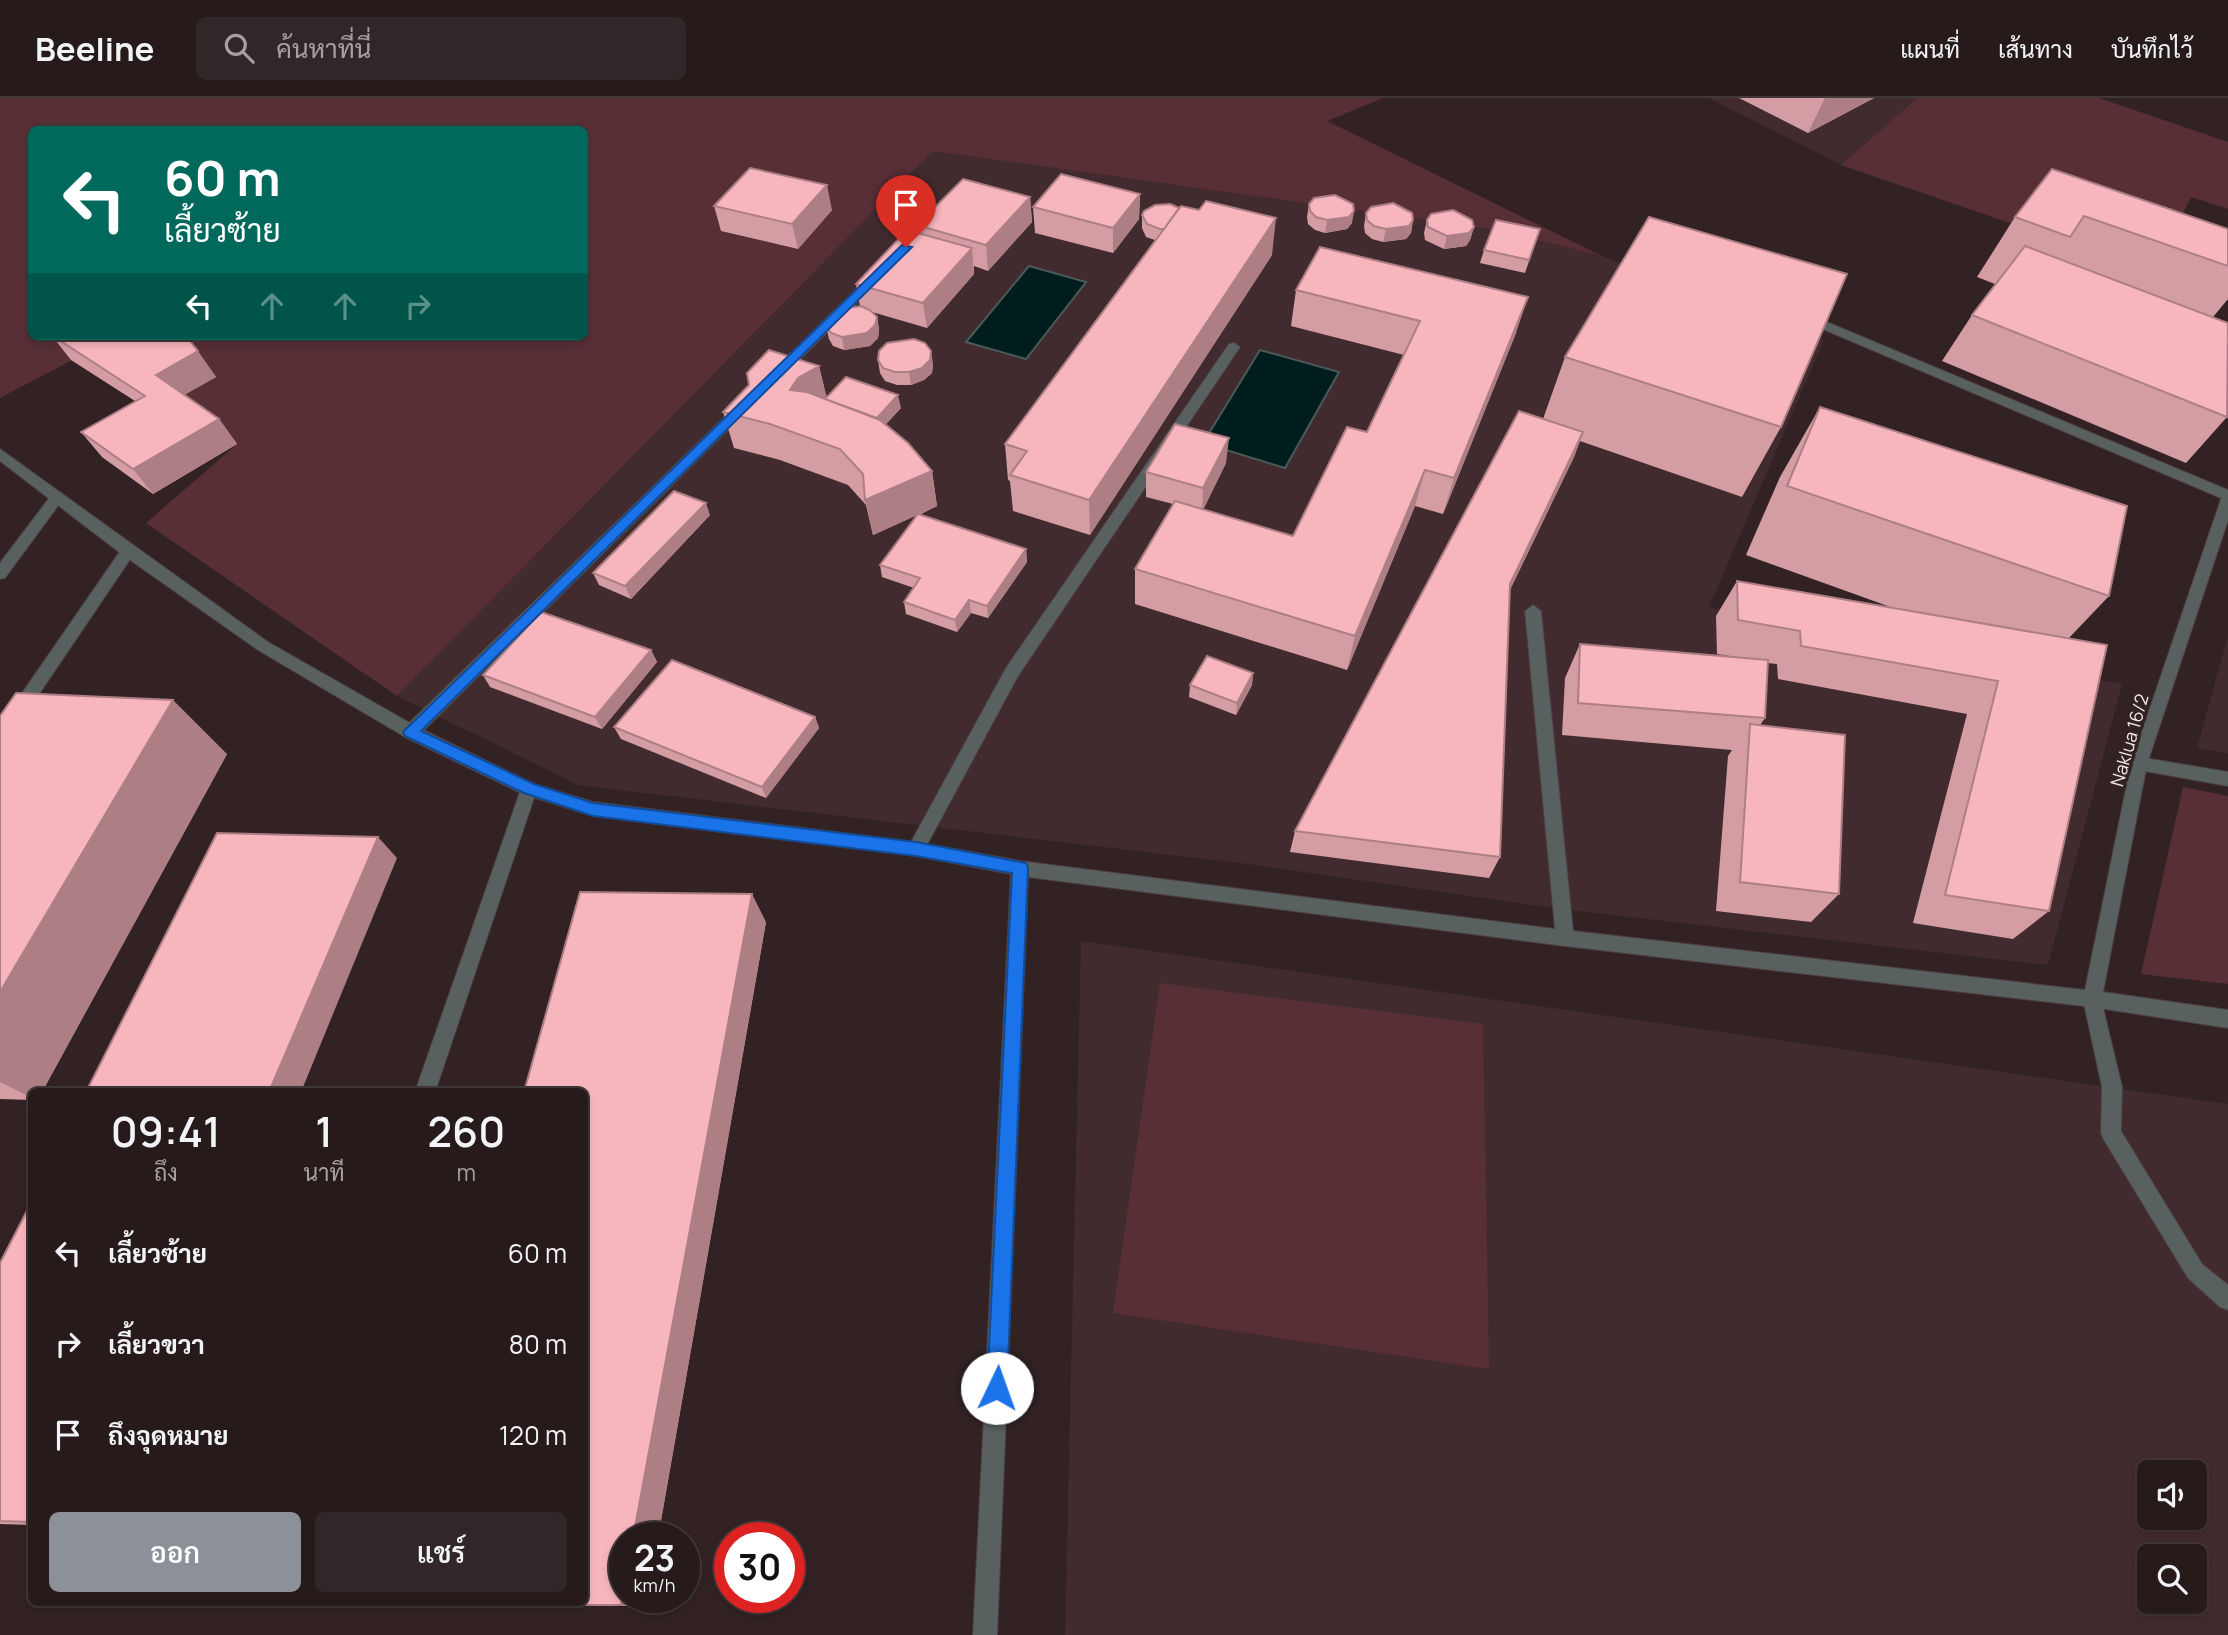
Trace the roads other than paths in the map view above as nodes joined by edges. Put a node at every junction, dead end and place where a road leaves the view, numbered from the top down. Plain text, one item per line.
1 (886, 267) edge
2 (1796, 313) edge
3 (1234, 347) dead end
4 (0, 454) edge
5 (58, 496) junction
6 (2228, 497) edge
7 (128, 551) junction
8 (0, 573) edge
9 (1533, 611) dead end
10 (411, 732) junction
11 (0, 738) edge
12 (2139, 764) junction
13 (2228, 779) edge
14 (529, 789) junction
15 (916, 849) junction
16 (1020, 868) junction
17 (1564, 938) junction
18 (2092, 999) junction
19 (2228, 1019) edge
20 (426, 1088) edge
21 (2228, 1298) edge
22 (985, 1635) edge

1 - 10 street
2 - 6 street
3 - 15 street
4 - 5 street
5 - 7 street
5 - 8 street
6 - 12 street, Naklua 16/2
7 - 10 street
7 - 11 street
9 - 17 street
10 - 14 street
12 - 13 street
12 - 18 street, Naklua 16/2
14 - 15 street
14 - 20 street
15 - 16 street
16 - 17 street
16 - 22 street
17 - 18 street
18 - 19 street
18 - 21 street

